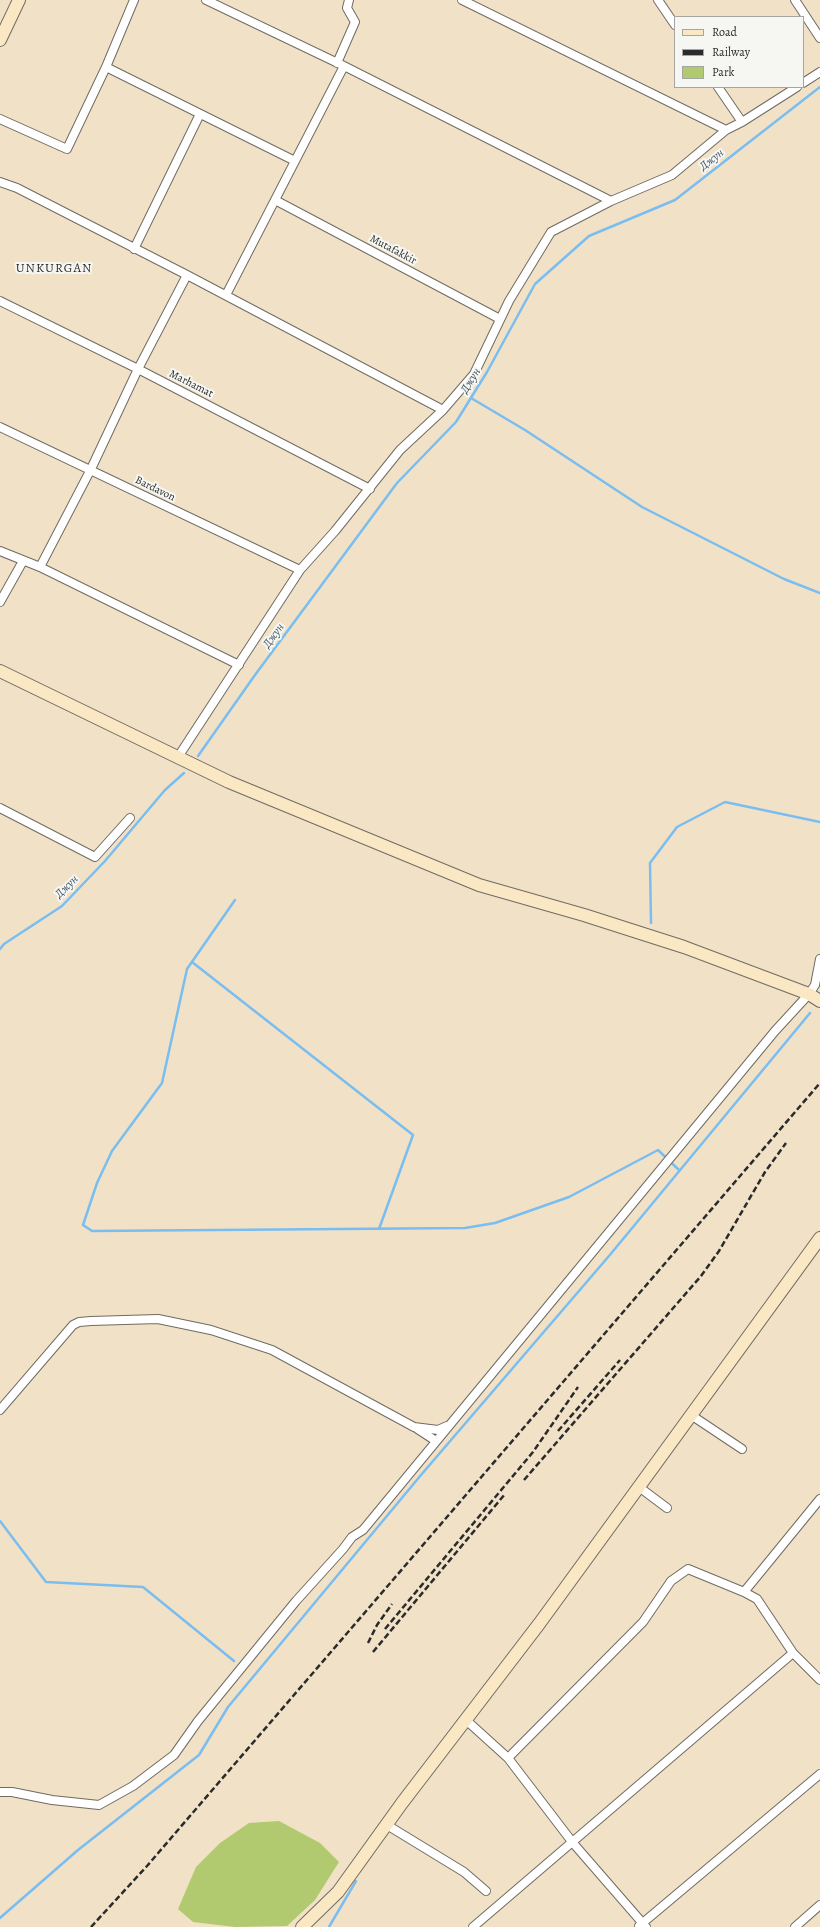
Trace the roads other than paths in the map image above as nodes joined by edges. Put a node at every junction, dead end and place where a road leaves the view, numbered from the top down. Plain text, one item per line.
1 (19, 0) edge
2 (134, 0) edge
3 (349, 0) edge
4 (462, 0) edge
5 (658, 0) edge
6 (795, 0) edge
7 (209, 1) edge
8 (674, 24) edge
9 (820, 38) edge
10 (0, 40) edge
11 (341, 64) junction
12 (106, 67) junction
13 (820, 72) edge
14 (804, 82) edge
15 (719, 88) edge
16 (795, 88) edge
17 (200, 114) junction
18 (0, 119) edge
19 (742, 122) junction
20 (726, 130) junction
21 (295, 161) junction
22 (0, 182) edge
23 (275, 200) junction
24 (611, 201) junction
25 (134, 249) junction
26 (187, 275) junction
27 (226, 295) junction
28 (0, 302) edge
29 (500, 319) junction
30 (138, 369) junction
31 (443, 410) junction
32 (0, 426) edge
33 (91, 469) junction
34 (370, 489) junction
35 (0, 551) edge
36 (23, 561) junction
37 (40, 567) junction
38 (300, 570) junction
39 (0, 602) edge
40 (239, 665) junction
41 (0, 671) edge
42 (178, 757) junction
43 (0, 808) edge
44 (130, 818) dead end
45 (820, 960) edge
46 (809, 994) junction
47 (820, 1001) edge
48 (820, 1238) edge
49 (0, 1410) edge
50 (691, 1415) junction
51 (450, 1425) junction
52 (414, 1427) junction
53 (436, 1441) junction
54 (742, 1449) dead end
55 (639, 1487) junction
56 (820, 1499) edge
57 (667, 1508) dead end
58 (744, 1592) junction
59 (793, 1653) junction
60 (820, 1680) edge
61 (466, 1720) junction
62 (508, 1758) junction
63 (820, 1774) edge
64 (0, 1792) edge
65 (386, 1825) junction
66 (573, 1843) junction
67 (486, 1891) dead end
68 (820, 1905) edge
69 (643, 1926) edge
70 (302, 1927) edge
71 (473, 1927) edge
72 (795, 1927) edge

1 - 10 main road
2 - 12 street
3 - 11 street
4 - 20 street
5 - 8 street
6 - 9 street
7 - 11 street
11 - 21 street
11 - 24 street
12 - 17 street
12 - 18 street
13 - 14 street
15 - 19 street
16 - 19 street
17 - 21 street
17 - 25 street
19 - 20 street
20 - 24 street
21 - 23 street
22 - 25 street
23 - 27 street
23 - 29 street, Mutafakkir
24 - 29 street
25 - 26 street
26 - 27 street
26 - 30 street
27 - 31 street
28 - 30 street, Marhamat
29 - 31 street
30 - 33 street
30 - 34 street, Marhamat
31 - 34 street
32 - 33 street, Bardavon
33 - 37 street
33 - 38 street, Bardavon
34 - 38 street
35 - 36 street
36 - 37 street
36 - 39 street
37 - 40 street
38 - 40 street
40 - 42 street
41 - 42 main road
42 - 46 main road
43 - 44 street
45 - 46 street
46 - 47 main road
46 - 51 street
48 - 50 main road
49 - 52 street
50 - 54 street
50 - 55 main road
51 - 52 street
51 - 53 street
52 - 53 street
53 - 64 street
55 - 57 street
55 - 61 main road
56 - 58 street
58 - 59 street
58 - 62 street
59 - 60 street
59 - 66 street
61 - 62 street
61 - 65 main road
62 - 66 street
63 - 69 street
65 - 67 street
65 - 70 main road
66 - 69 street
66 - 71 street
68 - 72 street

